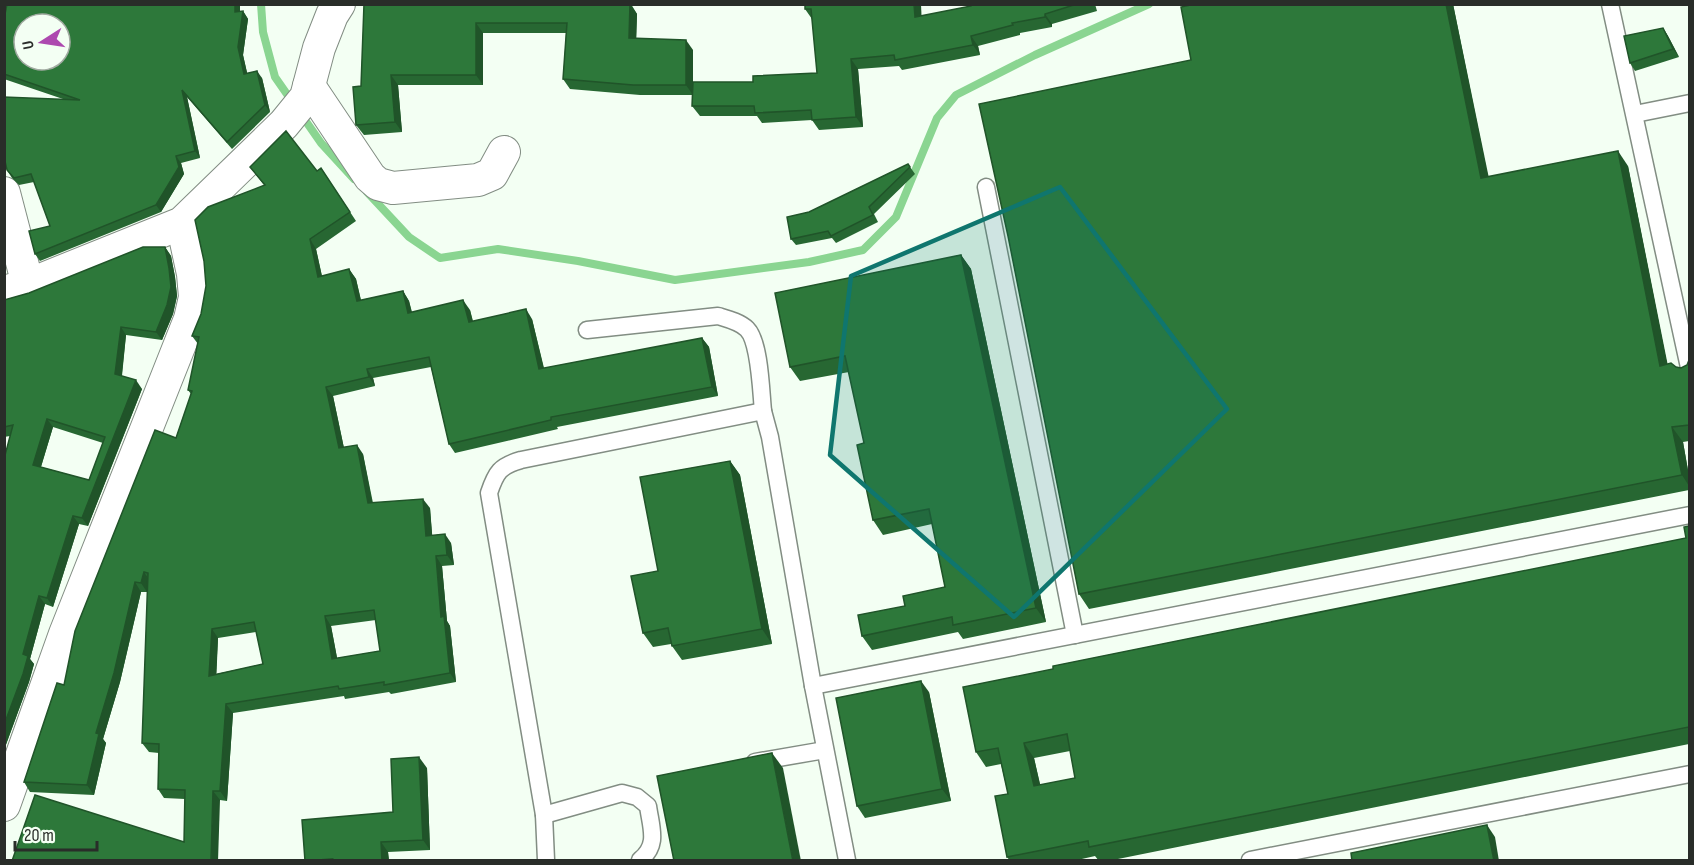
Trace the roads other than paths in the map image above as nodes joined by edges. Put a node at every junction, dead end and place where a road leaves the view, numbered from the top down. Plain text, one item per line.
1 (339, 4) edge
2 (1610, 4) edge
3 (307, 92) junction
4 (1689, 103) edge
5 (1635, 114) junction
6 (504, 152) dead end
7 (986, 188) dead end
8 (4, 193) edge
9 (183, 223) junction
10 (16, 289) edge
11 (587, 330) dead end
12 (1689, 372) edge
13 (763, 411) junction
14 (1689, 514) edge
15 (1075, 635) junction
16 (813, 686) junction
17 (825, 750) junction
18 (735, 766) edge
19 (1689, 774) edge
20 (4, 805) edge
21 (544, 815) junction
22 (546, 861) edge
23 (640, 861) edge
24 (847, 861) edge
25 (1250, 861) edge

1 - 3 street
2 - 5 lane
3 - 6 street
3 - 9 street
4 - 5 lane
5 - 12 lane
7 - 15 lane
8 - 10 street
9 - 10 street
9 - 20 street
11 - 13 lane
13 - 16 lane
13 - 21 lane
14 - 15 lane
15 - 16 lane
16 - 17 lane
17 - 18 lane
17 - 24 lane
19 - 25 lane
21 - 22 lane
21 - 23 lane

